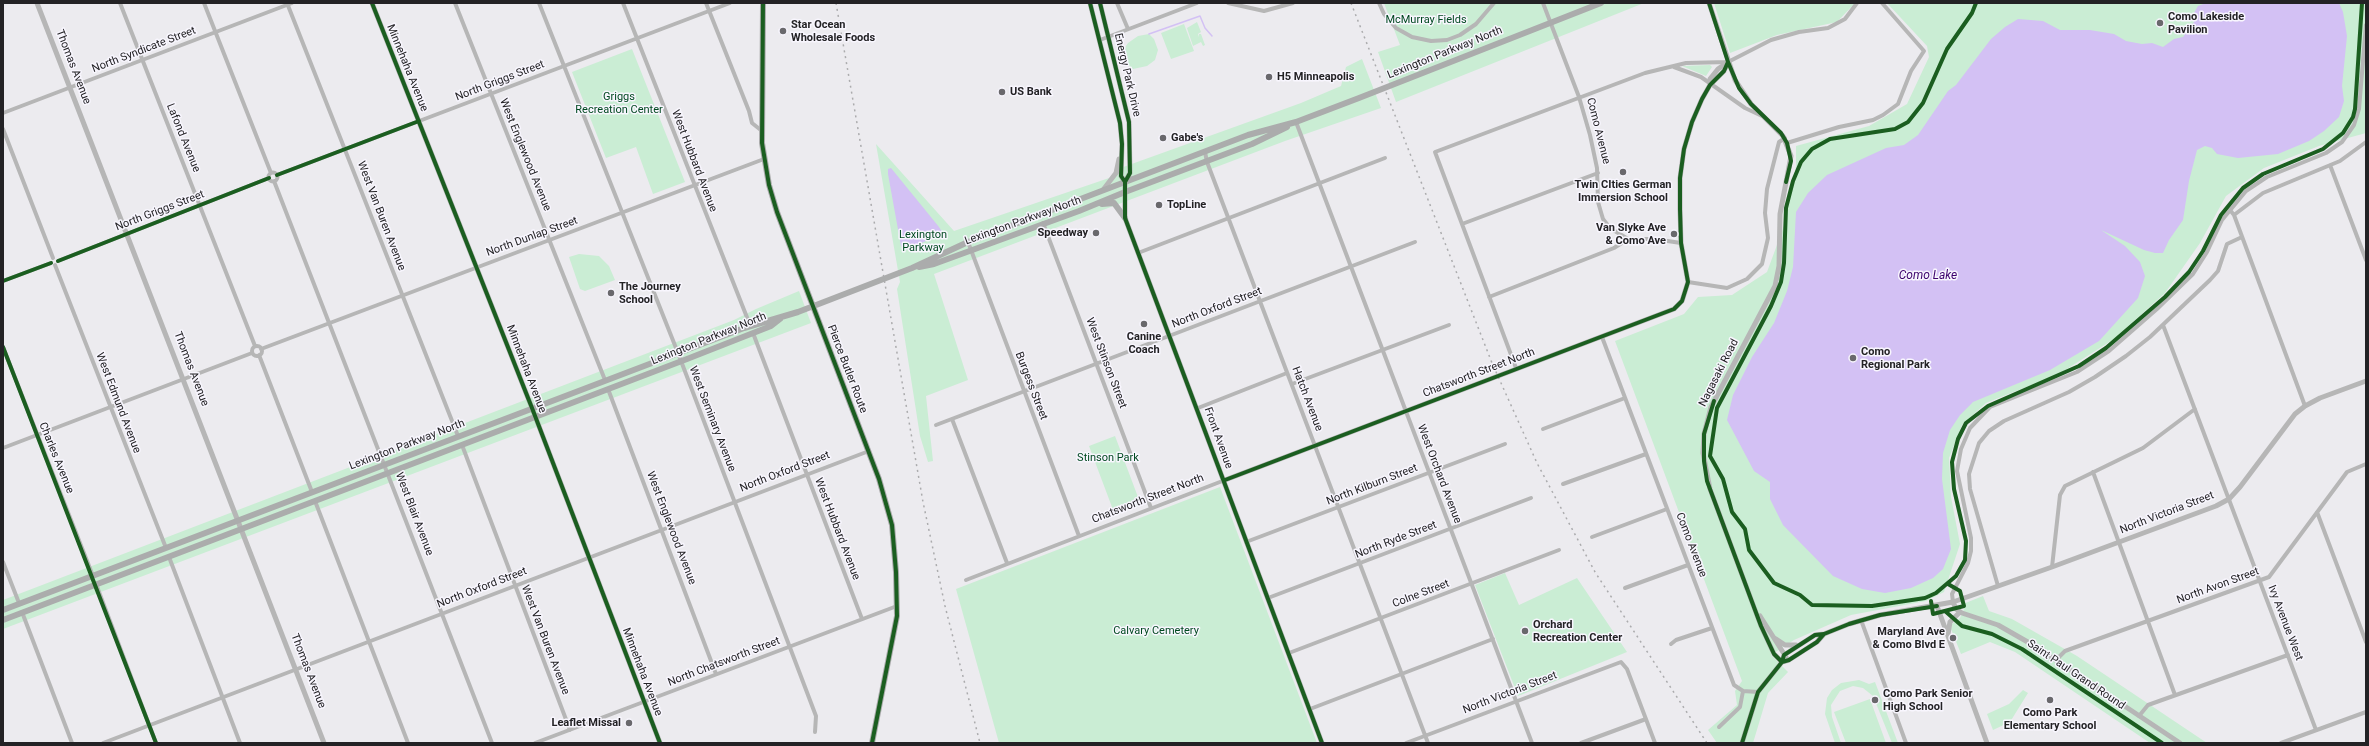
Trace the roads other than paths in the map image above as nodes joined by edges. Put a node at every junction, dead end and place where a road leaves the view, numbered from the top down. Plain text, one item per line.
1 (37, 3) edge
2 (120, 3) edge
3 (204, 3) edge
4 (289, 3) edge
5 (372, 3) edge
6 (455, 3) edge
7 (539, 3) edge
8 (623, 3) edge
9 (706, 3) edge
10 (730, 3) edge
11 (763, 3) edge
12 (1090, 3) edge
13 (1100, 3) edge
14 (1117, 3) edge
15 (1197, 3) edge
16 (1228, 3) edge
17 (1293, 3) edge
18 (1379, 3) edge
19 (1494, 3) edge
20 (1542, 3) edge
21 (1601, 3) edge
22 (1709, 3) edge
23 (1857, 3) edge
24 (1882, 3) edge
25 (709, 11) junction
26 (1550, 23) junction
27 (2366, 24) edge
28 (1128, 29) junction
29 (215, 32) junction
30 (1109, 37) junction
31 (637, 38) junction
32 (1100, 40) junction
33 (143, 60) junction
34 (1728, 62) junction
35 (564, 66) junction
36 (1674, 67) junction
37 (1710, 85) junction
38 (70, 88) junction
39 (491, 94) junction
40 (1579, 97) junction
41 (3, 113) edge
42 (1766, 119) junction
43 (419, 121) junction
44 (1296, 122) junction
45 (3, 129) edge
46 (762, 131) junction
47 (1786, 140) junction
48 (2366, 142) edge
49 (1122, 148) junction
50 (345, 149) junction
51 (1205, 152) junction
52 (1385, 158) dead end
53 (764, 159) junction
54 (1207, 162) junction
55 (2330, 165) junction
56 (271, 173) junction
57 (1598, 173) junction
58 (277, 175) junction
59 (269, 178) junction
60 (274, 181) junction
61 (1125, 182) junction
62 (694, 184) junction
63 (1319, 184) junction
64 (1101, 191) junction
65 (1125, 192) junction
66 (1096, 204) junction
67 (200, 205) junction
68 (2230, 210) junction
69 (621, 212) junction
70 (2234, 215) junction
71 (1125, 218) junction
72 (1228, 218) junction
73 (1043, 223) junction
74 (1462, 224) junction
75 (127, 233) junction
76 (2242, 237) junction
77 (1628, 239) junction
78 (549, 240) junction
79 (968, 242) junction
80 (1416, 242) dead end
81 (1682, 243) junction
82 (971, 251) junction
83 (1138, 253) junction
84 (53, 258) junction
85 (2366, 260) edge
86 (58, 261) junction
87 (53, 264) junction
88 (476, 267) junction
89 (1351, 267) junction
90 (912, 268) junction
91 (3, 281) edge
92 (1688, 282) junction
93 (403, 295) junction
94 (1489, 297) junction
95 (1260, 301) junction
96 (780, 318) junction
97 (330, 323) junction
98 (750, 325) junction
99 (1449, 325) dead end
100 (2163, 325) junction
101 (753, 333) junction
102 (1170, 336) junction
103 (1602, 336) junction
104 (255, 346) junction
105 (3, 347) edge
106 (262, 349) junction
107 (1382, 350) junction
108 (678, 352) junction
109 (252, 353) junction
110 (259, 355) junction
111 (681, 362) junction
112 (1096, 364) junction
113 (1516, 368) junction
114 (1287, 374) junction
115 (184, 379) junction
116 (605, 380) junction
117 (2366, 381) edge
118 (1292, 384) junction
119 (608, 389) junction
120 (1024, 391) junction
121 (1625, 398) junction
122 (2305, 406) junction
123 (110, 407) junction
124 (532, 408) junction
125 (1198, 408) junction
126 (2195, 409) junction
127 (1406, 411) junction
128 (535, 417) junction
129 (952, 419) junction
130 (936, 425) dead end
131 (1543, 429) dead end
132 (37, 436) junction
133 (458, 436) junction
134 (1505, 444) dead end
135 (462, 445) junction
136 (1315, 446) junction
137 (3, 448) edge
138 (868, 451) junction
139 (1646, 454) junction
140 (385, 464) junction
141 (2366, 464) edge
142 (1429, 472) junction
143 (2093, 472) junction
144 (389, 473) junction
145 (807, 474) junction
146 (1224, 480) junction
147 (1564, 484) dead end
148 (312, 492) junction
149 (1531, 498) dead end
150 (2229, 499) junction
151 (315, 501) junction
152 (734, 501) junction
153 (1151, 508) junction
154 (1338, 508) junction
155 (1667, 509) junction
156 (2317, 512) junction
157 (239, 520) junction
158 (1450, 528) junction
159 (242, 529) junction
160 (661, 530) junction
161 (1079, 536) junction
162 (1592, 537) dead end
163 (1246, 542) junction
164 (2119, 542) junction
165 (166, 548) junction
166 (1559, 550) dead end
167 (169, 557) junction
168 (588, 557) junction
169 (3, 562) edge
170 (1007, 563) junction
171 (1360, 563) junction
172 (1688, 565) junction
173 (2052, 568) junction
174 (93, 576) junction
175 (966, 580) dead end
176 (2260, 580) junction
177 (96, 584) junction
178 (1472, 584) junction
179 (515, 585) junction
180 (1998, 586) junction
181 (1625, 588) dead end
182 (1268, 598) junction
183 (1953, 602) junction
184 (19, 603) junction
185 (897, 606) junction
186 (1937, 606) junction
187 (3, 610) edge
188 (1757, 611) junction
189 (22, 612) junction
190 (1960, 612) junction
191 (442, 614) junction
192 (1381, 618) junction
193 (862, 619) junction
194 (3, 620) edge
195 (1860, 620) junction
196 (2147, 620) junction
197 (1712, 628) junction
198 (1824, 634) junction
199 (1772, 636) junction
200 (1948, 637) junction
201 (1493, 639) junction
202 (368, 642) junction
203 (2366, 642) edge
204 (1671, 644) dead end
205 (1799, 644) junction
206 (789, 647) junction
207 (1289, 653) junction
208 (1784, 655) junction
209 (2288, 655) junction
210 (1789, 660) junction
211 (2056, 660) junction
212 (1782, 662) junction
213 (296, 669) junction
214 (716, 674) junction
215 (1402, 674) junction
216 (1743, 691) junction
217 (1758, 692) junction
218 (2175, 695) junction
219 (222, 697) junction
220 (644, 701) junction
221 (1516, 701) junction
222 (1310, 709) junction
223 (2366, 712) edge
224 (2139, 716) junction
225 (1646, 718) junction
226 (149, 725) junction
227 (1719, 727) dead end
228 (570, 730) junction
229 (2316, 730) junction
230 (815, 732) dead end
231 (1425, 736) junction
232 (72, 743) edge
233 (103, 743) edge
234 (156, 743) edge
235 (240, 743) edge
236 (324, 743) edge
237 (408, 743) edge
238 (492, 743) edge
239 (534, 743) edge
240 (660, 743) edge
241 (872, 743) edge
242 (1322, 743) edge
243 (1406, 743) edge
244 (1428, 743) edge
245 (1532, 743) edge
246 (1581, 743) edge
247 (1655, 743) edge
248 (1742, 743) edge
249 (1906, 743) edge
250 (1988, 743) edge
251 (2180, 743) edge
252 (2281, 743) edge

1 - 38 street, Thomas Avenue
2 - 33 street, Lafond Avenue
3 - 29 street
4 - 29 street, North Syndicate Street
4 - 50 street, West Van Buren Avenue
5 - 43 street, Minnehaha Avenue
6 - 39 street, West Englewood Avenue
7 - 35 street, West Seminary Avenue
8 - 31 street, West Hubbard Avenue
9 - 25 street
10 - 25 street, North Griggs Street
11 - 46 main road, Pierce Butler Route
12 - 32 street, Energy Park Drive
13 - 30 street, Energy Park Drive
14 - 28 street
15 - 28 street
16 - 17 street
18 - 19 street
20 - 26 street, Como Avenue
21 - 26 main road, Lexington Parkway North
22 - 34 street
23 - 34 street
24 - 47 street
25 - 31 street, North Griggs Street
25 - 46 street
26 - 40 street, Como Avenue
26 - 44 main road, Lexington Parkway North
27 - 68 street
28 - 30 street
29 - 33 street, North Syndicate Street
29 - 56 street
30 - 32 street
30 - 61 street, Energy Park Drive
31 - 35 street, North Griggs Street
31 - 62 street, West Hubbard Avenue
32 - 49 street, Energy Park Drive
33 - 38 street, North Syndicate Street
33 - 67 street, Lafond Avenue
34 - 36 street
34 - 37 street, Chatsworth Street North
34 - 42 street
35 - 39 street, North Griggs Street
35 - 69 street, West Seminary Avenue
36 - 37 street
36 - 40 street
37 - 42 street
37 - 81 street, Chatsworth Street North
38 - 41 street, North Syndicate Street
38 - 75 street, Thomas Avenue
39 - 43 street, North Griggs Street
39 - 78 street, West Englewood Avenue
40 - 57 street, Como Avenue
40 - 74 street
42 - 47 street
43 - 50 street, North Griggs Street
43 - 88 street, Minnehaha Avenue
44 - 51 main road, Lexington Parkway North
44 - 54 main road, Lexington Parkway North
44 - 63 street, West Orchard Avenue
45 - 84 street
46 - 53 main road, Pierce Butler Route
47 - 92 street
47 - 188 street, Nagasaki Road
48 - 55 street
49 - 61 street, Energy Park Drive
49 - 64 street
50 - 58 street, North Griggs Street
50 - 93 street, West Van Buren Avenue
51 - 54 street, Hatch Avenue
51 - 61 main road, Lexington Parkway North
52 - 63 street
53 - 62 street, North Dunlap Street
53 - 138 main road, Pierce Butler Route
54 - 65 main road, Lexington Parkway North
54 - 72 street, Hatch Avenue
55 - 70 street
55 - 85 street
56 - 58 street
56 - 59 street
57 - 74 street
57 - 77 street, Como Avenue
58 - 60 street
59 - 60 street
59 - 67 street, North Griggs Street
60 - 97 street, West Blair Avenue
61 - 64 main road, Lexington Parkway North
61 - 65 street, Front Avenue
62 - 69 street, North Dunlap Street
62 - 98 street, West Hubbard Avenue
63 - 72 street
63 - 89 street, West Orchard Avenue
64 - 79 main road, Lexington Parkway North
65 - 66 main road, Lexington Parkway North
65 - 71 street, Front Avenue
66 - 71 main road
66 - 73 main road, Lexington Parkway North
67 - 75 street, North Griggs Street
67 - 104 street, Lafond Avenue
68 - 70 street
68 - 183 street
69 - 78 street, North Dunlap Street
69 - 108 street, West Seminary Avenue
70 - 76 street
71 - 83 street, Front Avenue
72 - 83 street
72 - 95 street, Hatch Avenue
73 - 82 main road, Lexington Parkway North
73 - 112 street, West Stinson Street
74 - 94 street
75 - 86 street, North Griggs Street
75 - 115 street, Thomas Avenue
76 - 100 street
76 - 122 street
77 - 81 street
77 - 94 street
78 - 88 street, North Dunlap Street
78 - 116 street, West Englewood Avenue
79 - 82 street, Burgess Street
79 - 90 main road, Lexington Parkway North
80 - 89 street, North Oxford Street
81 - 92 street, Chatsworth Street North
82 - 90 main road, Lexington Parkway North
82 - 120 street, Burgess Street
83 - 102 street, Front Avenue
84 - 86 street
84 - 87 street
86 - 87 street
87 - 91 street
87 - 123 street, West Edmund Avenue
88 - 93 street, North Dunlap Street
88 - 124 street, Minnehaha Avenue
89 - 95 street, North Oxford Street
89 - 107 street, West Orchard Avenue
90 - 96 main road
92 - 103 street, Chatsworth Street North
93 - 97 street, North Dunlap Street
93 - 133 street, West Van Buren Avenue
94 - 113 street
95 - 102 street, North Oxford Street
95 - 114 street, Hatch Avenue
96 - 98 main road, Lexington Parkway North
96 - 101 main road, Lexington Parkway North
97 - 106 street, North Dunlap Street
97 - 140 street, West Blair Avenue
98 - 108 main road, Lexington Parkway North
99 - 107 street
100 - 126 street, Ivy Avenue West
100 - 180 street
101 - 111 main road, Lexington Parkway North
101 - 145 street, West Hubbard Avenue
102 - 112 street, North Oxford Street
102 - 125 street, Front Avenue
103 - 113 street, Chatsworth Street North
103 - 121 street, Como Avenue
104 - 106 street
104 - 109 street
105 - 132 street, Charles Avenue
106 - 110 street
107 - 118 street
107 - 127 street, West Orchard Avenue
108 - 111 street, West Seminary Avenue
108 - 116 main road, Lexington Parkway North
109 - 110 street
109 - 115 street
110 - 148 street
111 - 119 main road, Lexington Parkway North
111 - 152 street, West Seminary Avenue
112 - 120 street, North Oxford Street
112 - 153 street, West Stinson Street
113 - 127 street, Chatsworth Street North
114 - 118 street, Hatch Avenue
114 - 125 street
115 - 123 street
115 - 157 street, Thomas Avenue
116 - 124 main road, Lexington Parkway North
117 - 122 street, North Victoria Street
118 - 136 street, Hatch Avenue
119 - 128 main road, Lexington Parkway North
119 - 160 street, West Englewood Avenue
120 - 129 street, North Oxford Street
120 - 161 street, Burgess Street
121 - 131 street
121 - 139 street, Como Avenue
122 - 150 street, North Victoria Street
123 - 132 street
123 - 165 street, West Edmund Avenue
124 - 128 street, Minnehaha Avenue
124 - 133 main road, Lexington Parkway North
125 - 146 street, Front Avenue
126 - 143 street
126 - 150 street, Ivy Avenue West
127 - 136 street, Chatsworth Street North
127 - 142 street, West Orchard Avenue
128 - 135 main road, Lexington Parkway North
128 - 168 street, Minnehaha Avenue
129 - 130 street, North Oxford Street
129 - 170 street
132 - 137 street
132 - 174 street, Charles Avenue
133 - 140 main road, Lexington Parkway North
134 - 142 street, North Kilburn Street
135 - 144 main road, Lexington Parkway North
135 - 179 street, West Van Buren Avenue
136 - 146 street, Chatsworth Street North
136 - 154 street, Hatch Avenue
138 - 145 street, North Oxford Street
138 - 185 main road, Pierce Butler Route
139 - 147 street
139 - 155 street, Como Avenue
140 - 144 street, West Blair Avenue
140 - 148 main road, Lexington Parkway North
141 - 156 street, North Avon Street
142 - 154 street, North Kilburn Street
142 - 158 street, West Orchard Avenue
143 - 164 street
143 - 173 street
144 - 151 main road, Lexington Parkway North
144 - 191 street, West Blair Avenue
145 - 152 street, North Oxford Street
145 - 193 street, West Hubbard Avenue
146 - 153 street, Chatsworth Street North
146 - 163 street, Front Avenue
148 - 157 main road, Lexington Parkway North
149 - 158 street, North Ryde Street
150 - 164 street, North Victoria Street
150 - 176 street, Ivy Avenue West
151 - 159 main road, Lexington Parkway North
151 - 202 street
152 - 160 street, North Oxford Street
152 - 206 street, West Seminary Avenue
153 - 161 street, Chatsworth Street North
154 - 163 street, North Kilburn Street
154 - 171 street, Hatch Avenue
155 - 162 street
155 - 172 street, Como Avenue
156 - 176 street, North Avon Street
156 - 203 street
157 - 159 street, Thomas Avenue
157 - 165 main road, Lexington Parkway North
158 - 171 street, North Ryde Street
158 - 178 street, West Orchard Avenue
159 - 167 main road, Lexington Parkway North
159 - 213 street, Thomas Avenue
160 - 168 street, North Oxford Street
160 - 214 street, West Englewood Avenue
161 - 170 street, Chatsworth Street North
163 - 182 street, Front Avenue
164 - 173 street, North Victoria Street
164 - 196 street
165 - 174 main road, Lexington Parkway North
166 - 178 street, Colne Street
167 - 177 main road, Lexington Parkway North
167 - 219 street
168 - 179 street, North Oxford Street
168 - 220 street, Minnehaha Avenue
169 - 184 street
170 - 175 street, Chatsworth Street North
171 - 182 street, North Ryde Street
171 - 192 street, Hatch Avenue
172 - 181 street
172 - 197 street, Como Avenue
173 - 180 street, North Victoria Street
174 - 184 main road, Lexington Parkway North
176 - 196 street, North Avon Street
176 - 209 street, Ivy Avenue West
177 - 189 main road, Lexington Parkway North
177 - 226 street
178 - 192 street, Colne Street
178 - 201 street, West Orchard Avenue
179 - 191 street, North Oxford Street
179 - 228 street, West Van Buren Avenue
180 - 183 street, North Victoria Street
182 - 207 street, Front Avenue
183 - 186 street, North Victoria Street
183 - 190 street
184 - 187 main road, Lexington Parkway North
185 - 193 street, North Chatsworth Street
185 - 241 main road, Pierce Butler Route
186 - 195 street, North Victoria Street
186 - 200 street
188 - 199 street
188 - 212 street
189 - 194 main road, Lexington Parkway North
189 - 232 street
190 - 200 street
190 - 211 street
191 - 202 street, North Oxford Street
191 - 238 street, West Blair Avenue
192 - 207 street, Colne Street
192 - 215 street, Hatch Avenue
193 - 206 street, North Chatsworth Street
195 - 198 street, North Victoria Street
195 - 249 street
196 - 211 street, North Avon Street
196 - 218 street
197 - 204 street
197 - 216 street, Como Avenue
198 - 205 street, North Victoria Street
198 - 210 street
199 - 205 street
199 - 208 street
200 - 250 street
201 - 215 street
201 - 221 street, West Orchard Avenue
202 - 213 street, North Oxford Street
202 - 237 street
205 - 208 street, North Victoria Street
206 - 214 street, North Chatsworth Street
206 - 230 street, West Seminary Avenue
207 - 222 street, Front Avenue
208 - 210 street
208 - 212 street
209 - 218 street
209 - 229 street, Ivy Avenue West
210 - 212 street
211 - 224 street
212 - 217 street
213 - 219 street, North Oxford Street
213 - 236 street, Thomas Avenue
214 - 220 street, North Chatsworth Street
215 - 222 street
215 - 231 street, Hatch Avenue
216 - 217 street
216 - 227 street
217 - 248 street
218 - 224 street
219 - 226 street, North Oxford Street
219 - 235 street
220 - 228 street, North Chatsworth Street
220 - 240 street, Minnehaha Avenue
221 - 225 street, North Victoria Street
221 - 231 street, North Victoria Street
221 - 245 street, West Orchard Avenue
222 - 242 street, Front Avenue
223 - 229 street
224 - 251 street
225 - 246 street
225 - 247 street
226 - 233 street, North Oxford Street
226 - 234 street
228 - 239 street, North Chatsworth Street
229 - 252 street
231 - 243 street, North Victoria Street
231 - 244 street, Hatch Avenue

